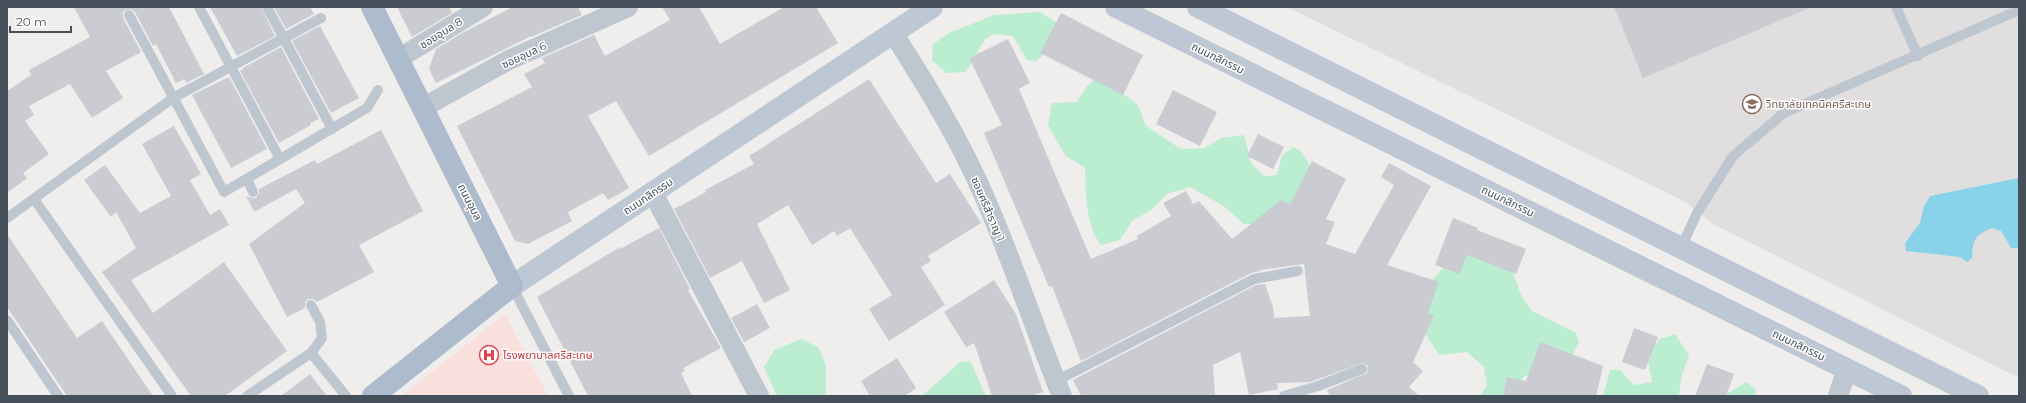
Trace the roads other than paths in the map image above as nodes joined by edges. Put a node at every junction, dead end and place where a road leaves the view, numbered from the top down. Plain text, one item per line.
1 (199, 7) edge
2 (267, 7) edge
3 (372, 7) edge
4 (484, 7) edge
5 (628, 7) edge
6 (932, 7) edge
7 (1116, 7) edge
8 (1198, 7) edge
9 (1896, 7) edge
10 (2019, 10) edge
11 (129, 15) dead end
12 (321, 18) dead end
13 (893, 33) junction
14 (283, 38) junction
15 (1918, 56) junction
16 (398, 59) junction
17 (231, 66) junction
18 (378, 90) dead end
19 (173, 98) junction
20 (422, 108) junction
21 (332, 129) junction
22 (280, 159) junction
23 (247, 179) junction
24 (254, 192) dead end
25 (653, 192) junction
26 (34, 199) junction
27 (7, 218) edge
28 (1681, 248) junction
29 (1298, 271) dead end
30 (512, 286) junction
31 (311, 305) dead end
32 (7, 320) edge
33 (311, 352) junction
34 (1362, 368) dead end
35 (1847, 369) junction
36 (1059, 388) edge
37 (58, 396) edge
38 (172, 396) edge
39 (246, 396) edge
40 (346, 396) edge
41 (373, 396) edge
42 (569, 396) edge
43 (759, 396) edge
44 (1284, 396) edge
45 (1838, 396) edge
46 (1900, 396) edge
47 (1978, 396) edge

1 - 17 lane
2 - 14 lane
3 - 16 main road, ถนนอุบล
4 - 16 street, ซอยอุบล 8
5 - 20 street, ซอยอุบล 6
6 - 13 main road, ถนนกสิกรรม
7 - 35 main road, ถนนกสิกรรม
8 - 28 main road
9 - 15 lane
10 - 15 lane
11 - 19 lane
12 - 14 lane
13 - 25 main road, ถนนกสิกรรม
13 - 36 street, ซอยศรีสำราญ 1
14 - 17 lane
14 - 21 lane
15 - 28 lane
16 - 20 main road, ถนนอุบล
17 - 19 lane
17 - 22 lane
18 - 21 lane
19 - 23 lane
19 - 26 lane
20 - 30 main road, ถนนอุบล
21 - 22 lane
22 - 23 lane
23 - 24 lane
25 - 30 main road, ถนนกสิกรรม
25 - 43 street
26 - 27 lane
26 - 38 lane
28 - 47 main road
29 - 36 lane
30 - 41 main road, ถนนกสิกรรม
30 - 42 lane, ถนนอุบล
31 - 33 lane
32 - 37 lane
33 - 39 lane
33 - 40 lane
34 - 44 lane
35 - 45 street
35 - 46 main road, ถนนกสิกรรม

